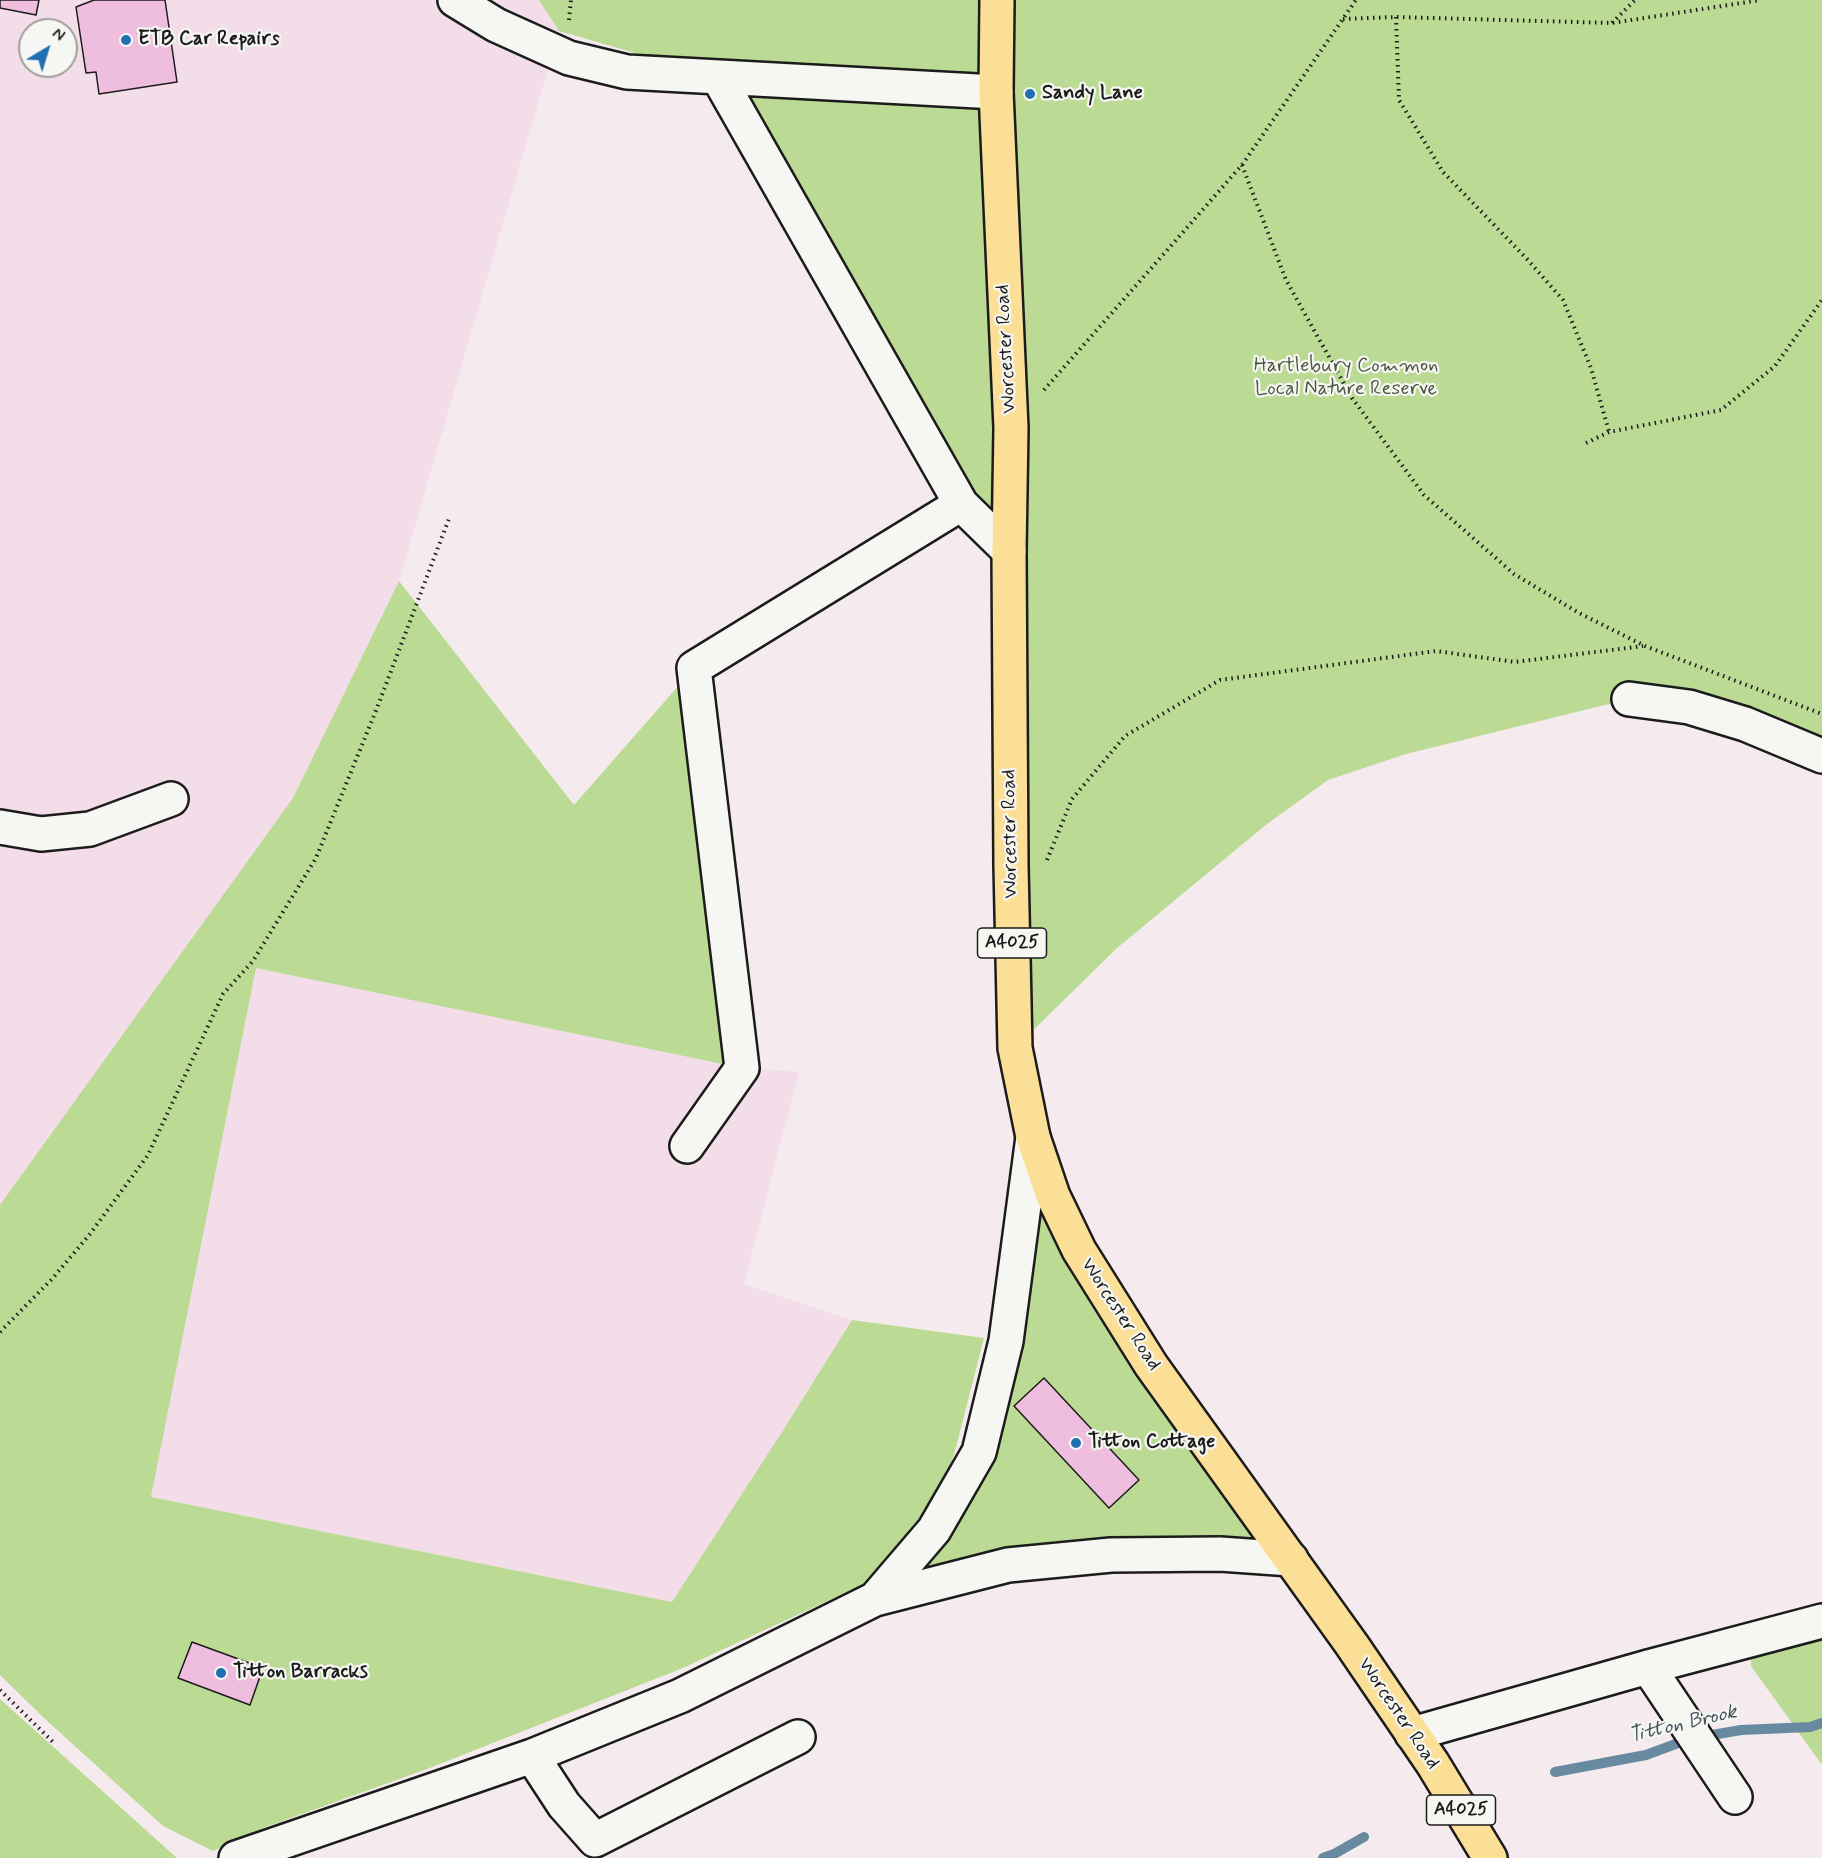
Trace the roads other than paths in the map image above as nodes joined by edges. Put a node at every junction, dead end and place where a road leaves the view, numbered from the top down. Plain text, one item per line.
1 (455, 0) edge
2 (997, 0) edge
3 (718, 77) junction
4 (996, 92) junction
5 (961, 504) junction
6 (1009, 551) junction
7 (1629, 699) dead end
8 (1822, 756) edge
9 (171, 799) dead end
10 (0, 827) edge
11 (1033, 1137) junction
12 (687, 1146) dead end
13 (1291, 1559) junction
14 (875, 1599) junction
15 (1822, 1621) edge
16 (1648, 1667) junction
17 (1412, 1734) junction
18 (798, 1737) dead end
19 (532, 1756) junction
20 (1735, 1797) dead end
21 (1490, 1857) edge
22 (236, 1858) edge

1 - 3 street
2 - 4 main road, Worcester Road / A4025
3 - 4 street
3 - 5 street
4 - 6 main road, Worcester Road / A4025
5 - 6 street
5 - 12 street
6 - 11 main road, Worcester Road / A4025
7 - 8 street
9 - 10 street
11 - 13 main road, Worcester Road / A4025
11 - 14 street
13 - 14 street
13 - 17 main road, Worcester Road / A4025
14 - 19 street
15 - 16 street
16 - 17 street
16 - 20 street
17 - 21 main road, Worcester Road / A4025
18 - 19 street
19 - 22 street

